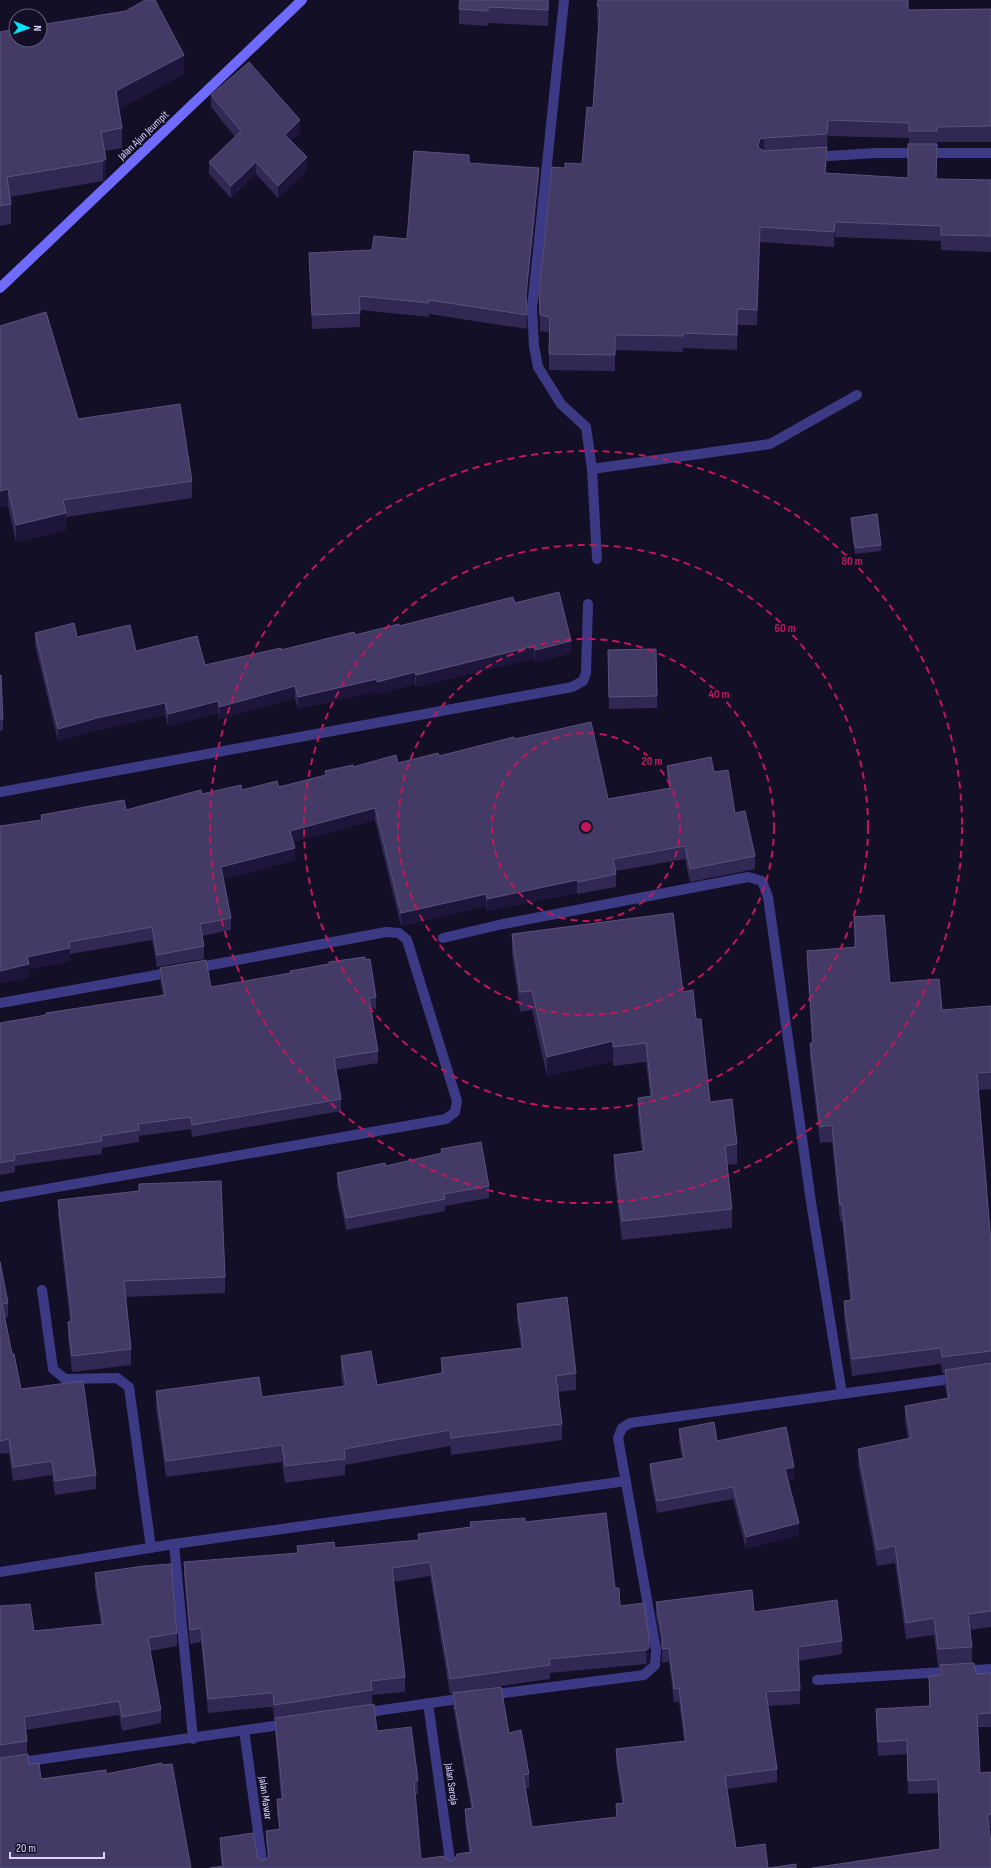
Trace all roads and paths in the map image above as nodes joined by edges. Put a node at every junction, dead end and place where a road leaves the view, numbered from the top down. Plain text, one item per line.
1 (302, 0) edge
2 (564, 0) edge
3 (991, 153) edge
4 (804, 158) edge
5 (0, 288) edge
6 (857, 395) dead end
7 (592, 469) junction
8 (597, 559) dead end
9 (588, 604) dead end
10 (0, 792) edge
11 (443, 938) dead end
12 (0, 1003) edge
13 (0, 1197) edge
14 (42, 1290) dead end
15 (968, 1376) edge
16 (842, 1394) junction
17 (626, 1481) junction
18 (174, 1544) junction
19 (151, 1548) junction
20 (0, 1572) edge
21 (991, 1669) edge
22 (817, 1680) dead end
23 (428, 1703) junction
24 (352, 1714) edge
25 (298, 1722) edge
26 (244, 1730) junction
27 (193, 1739) junction
28 (0, 1766) edge
29 (263, 1868) edge
30 (451, 1868) edge

1 - 5 street, Jalan Ajun Jeumpit
2 - 7 street
3 - 4 street
6 - 7 street
7 - 8 street
9 - 10 street
11 - 16 street
12 - 13 street
14 - 19 street
15 - 16 street
16 - 17 street
17 - 18 street
17 - 23 street
18 - 19 street
18 - 27 street
19 - 20 street
21 - 22 street
23 - 24 street
23 - 30 street, Jalan Seroja
25 - 26 street
26 - 27 street
26 - 29 street, Jalan Mawar
27 - 28 street

